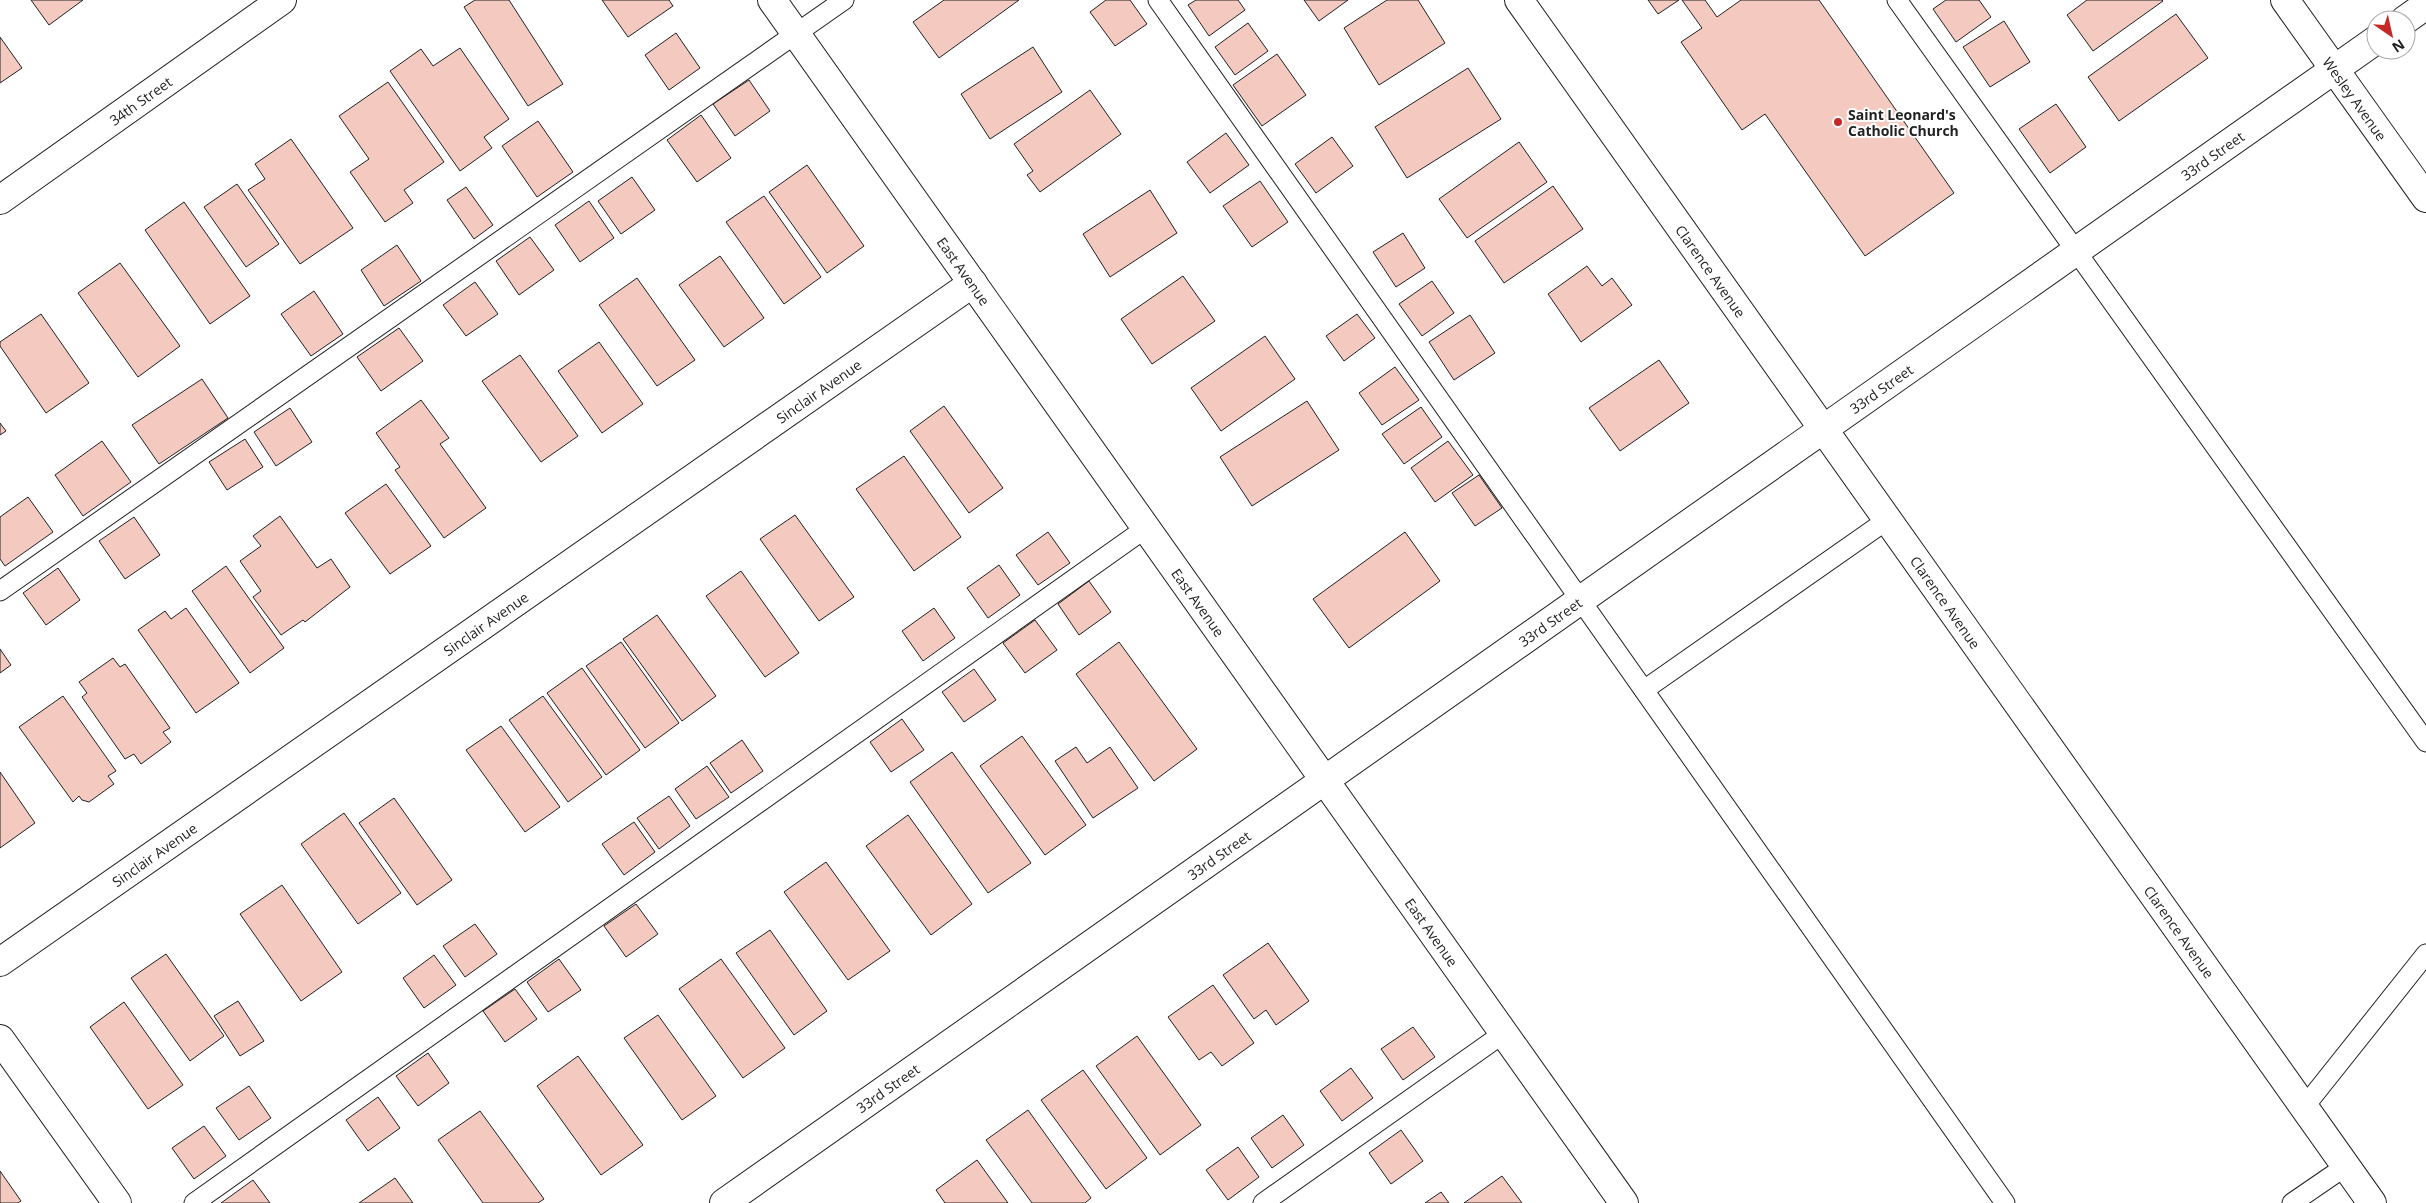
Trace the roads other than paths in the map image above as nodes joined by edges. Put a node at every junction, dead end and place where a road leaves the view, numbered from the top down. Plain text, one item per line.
1 (282, 0) edge
2 (772, 0) edge
3 (844, 0) edge
4 (1158, 0) edge
5 (1519, 0) edge
6 (1897, 0) edge
7 (2285, 0) edge
8 (796, 34) junction
9 (2366, 47) edge
10 (2335, 69) junction
11 (2426, 198) edge
12 (0, 200) edge
13 (2076, 251) junction
14 (973, 284) junction
15 (1823, 429) junction
16 (1887, 520) junction
17 (1146, 528) junction
18 (0, 591) edge
19 (1581, 600) junction
20 (1644, 690) junction
21 (2426, 742) edge
22 (1325, 780) junction
23 (2426, 954) edge
24 (0, 962) edge
25 (1504, 1033) junction
26 (0, 1039) edge
27 (2305, 1106) junction
28 (2346, 1166) junction
29 (116, 1203) edge
30 (194, 1203) edge
31 (724, 1203) edge
32 (1262, 1203) edge
33 (1624, 1203) edge
34 (2004, 1203) edge
35 (2292, 1203) edge
36 (2372, 1203) edge

1 - 12 street, 34th Street
2 - 8 street, East Avenue
3 - 8 lane
4 - 19 lane
5 - 15 street, Clarence Avenue
6 - 13 lane
7 - 10 street, Wesley Avenue
8 - 14 street, East Avenue
8 - 18 lane
9 - 10 street, 33rd Street
10 - 11 street, Wesley Avenue
10 - 13 street, 33rd Street
13 - 15 street, 33rd Street
13 - 21 lane
14 - 17 street, East Avenue
14 - 24 street, Sinclair Avenue
15 - 16 street, Clarence Avenue
15 - 19 street, 33rd Street
16 - 20 lane
16 - 27 street, Clarence Avenue
17 - 22 street, East Avenue
17 - 30 lane
19 - 20 lane
19 - 22 street, 33rd Street
20 - 34 lane
22 - 25 street, East Avenue
22 - 31 street, 33rd Street
23 - 27 lane
25 - 32 lane
25 - 33 street, East Avenue
26 - 29 street
27 - 28 street, Clarence Avenue
28 - 35 lane
28 - 36 street, Clarence Avenue

